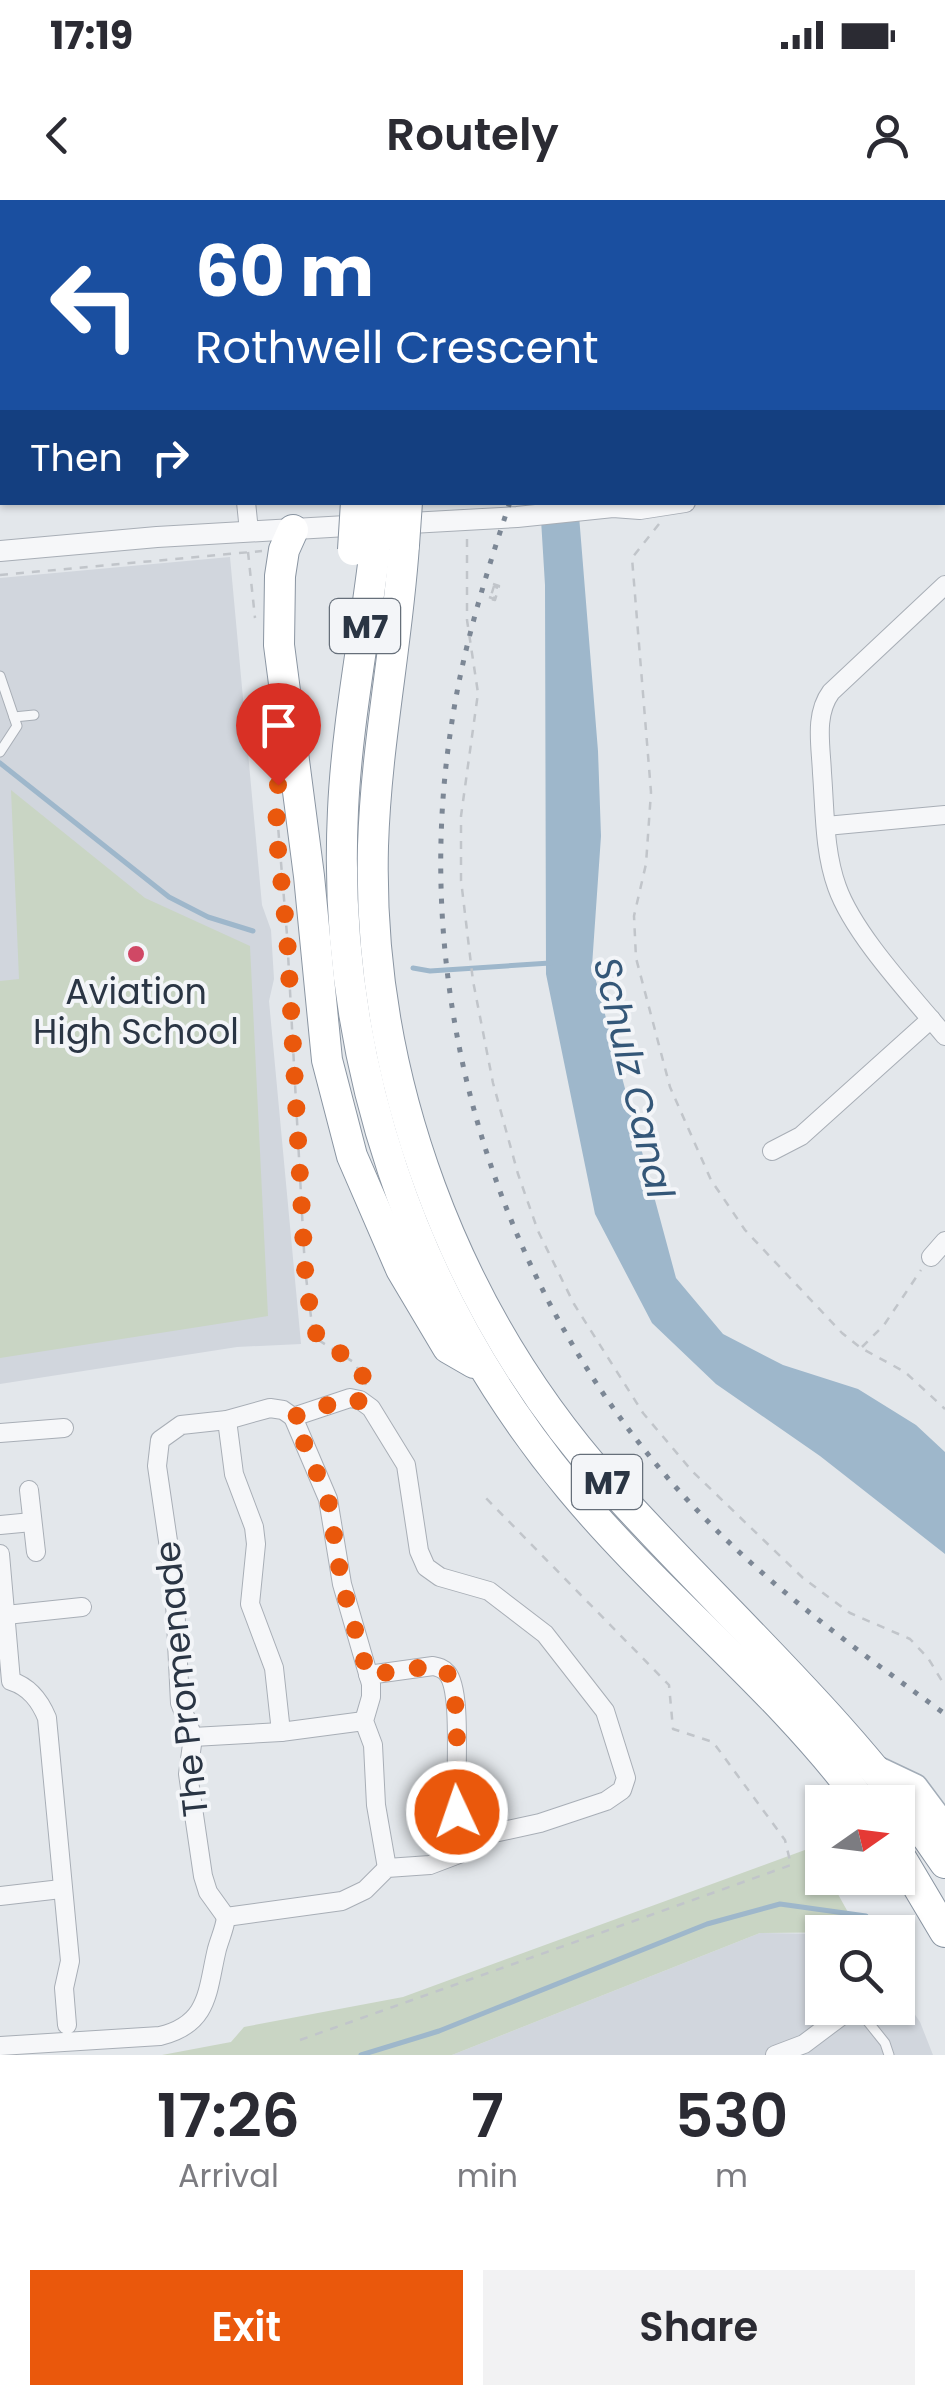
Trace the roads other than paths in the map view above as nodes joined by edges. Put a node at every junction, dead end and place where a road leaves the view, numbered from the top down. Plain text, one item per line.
1 (246, 505) edge
2 (358, 505) edge
3 (380, 505) edge
4 (406, 505) edge
5 (418, 505) edge
6 (617, 505) edge
7 (666, 505) edge
8 (293, 530) junction
9 (248, 541) junction
10 (0, 551) edge
11 (390, 551) junction
12 (945, 585) edge
13 (0, 676) edge
14 (34, 715) dead end
15 (14, 717) junction
16 (0, 752) edge
17 (945, 815) edge
18 (826, 826) junction
19 (931, 1019) junction
20 (945, 1036) edge
21 (772, 1151) dead end
22 (945, 1241) edge
23 (930, 1257) road end
24 (485, 1369) junction
25 (293, 1417) junction
26 (227, 1420) junction
27 (64, 1428) dead end
28 (0, 1433) edge
29 (28, 1490) dead end
30 (32, 1522) junction
31 (0, 1525) edge
32 (36, 1552) dead end
33 (0, 1554) edge
34 (82, 1607) dead end
35 (6, 1615) junction
36 (368, 1675) junction
37 (6, 1684) edge
38 (364, 1721) junction
39 (281, 1732) junction
40 (193, 1738) junction
41 (876, 1769) junction
42 (848, 1785) edge
43 (945, 1827) edge
44 (470, 1848) junction
45 (945, 1864) edge
46 (387, 1868) junction
47 (915, 1881) edge
48 (61, 1889) junction
49 (0, 1896) edge
50 (226, 1918) junction
51 (945, 1932) edge
52 (67, 2025) dead end
53 (830, 2025) edge
54 (869, 2025) edge
55 (0, 2046) edge
56 (775, 2055) edge
57 (889, 2055) edge

1 - 9 street
2 - 11 highway, bridge
3 - 11 highway, M7, bridge
4 - 11 highway, M7, bridge
5 - 11 highway
6 - 7 street
6 - 8 street
8 - 9 street
8 - 24 highway
9 - 10 street
11 - 24 highway, M7
11 - 41 highway, M7
12 - 18 street
13 - 15 lane
14 - 15 lane
15 - 16 lane
17 - 18 street
18 - 19 street
19 - 20 street
19 - 21 street
22 - 23 street
24 - 42 highway, M7
25 - 26 street, The Promenade
25 - 36 street
25 - 44 street, The Promenade
26 - 39 street
26 - 40 street, The Promenade
27 - 28 street
29 - 30 street
30 - 31 street
30 - 32 street
33 - 35 street
34 - 35 street
35 - 37 street
36 - 38 street
36 - 44 street
37 - 48 street
38 - 39 street
38 - 46 street
39 - 40 street
40 - 50 street, The Promenade
41 - 43 main road
41 - 45 highway, M7
44 - 46 street
46 - 50 street
47 - 51 highway
48 - 49 street
48 - 52 street
50 - 55 street
53 - 56 street
54 - 57 lane

